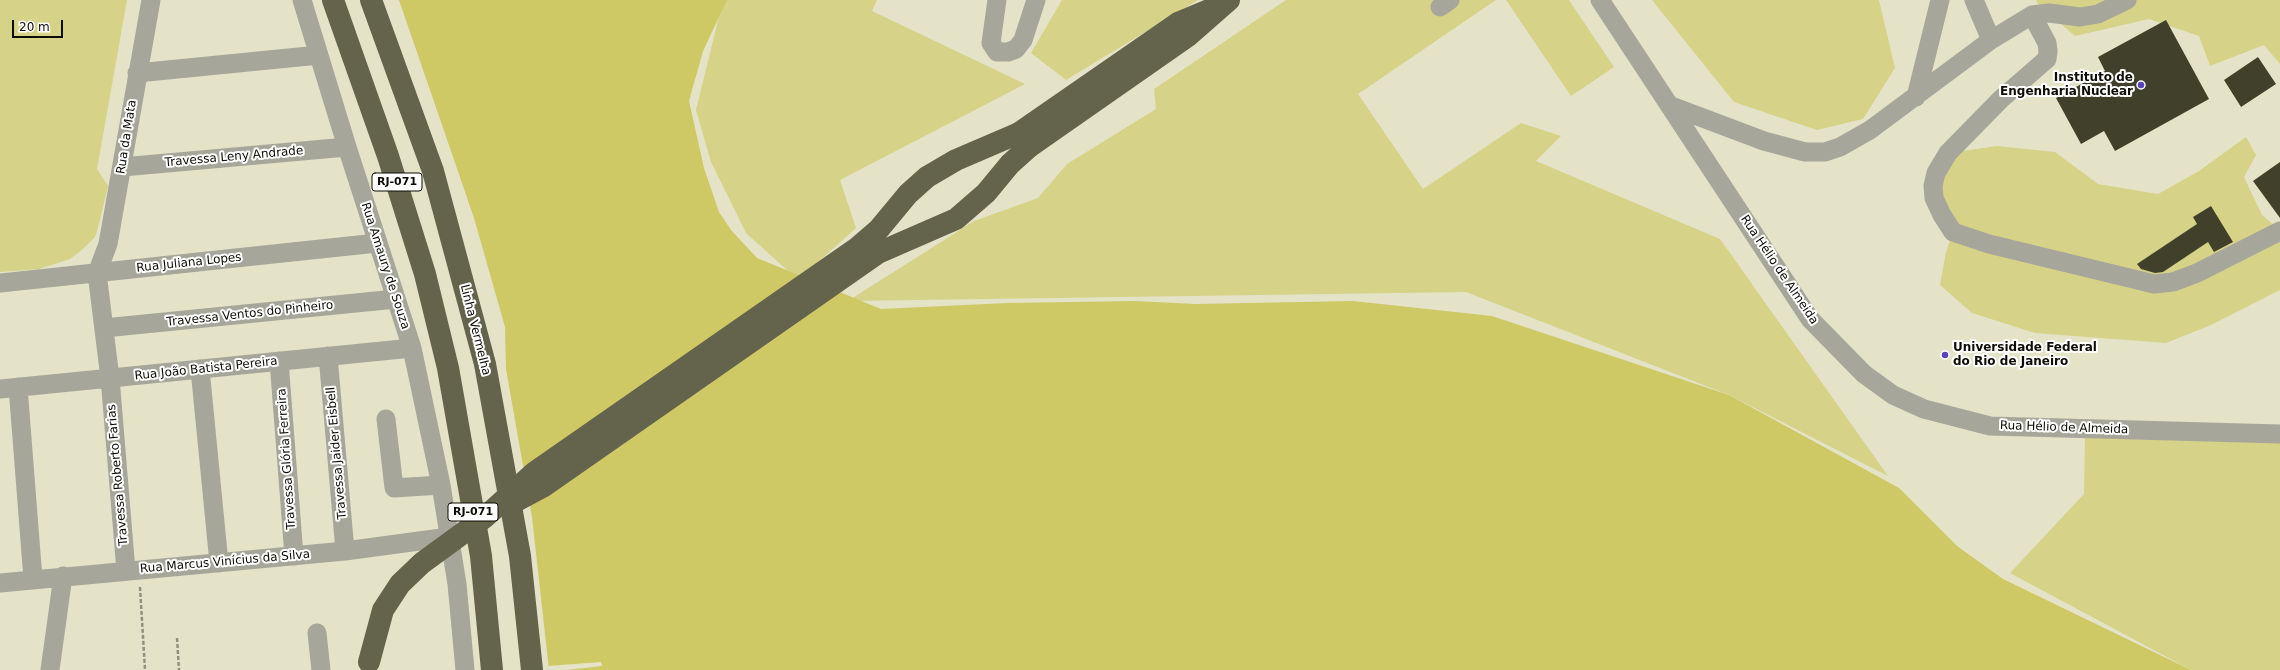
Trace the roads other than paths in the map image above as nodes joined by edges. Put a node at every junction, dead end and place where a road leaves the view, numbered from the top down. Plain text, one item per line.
1 (151, 0) edge
2 (302, 0) edge
3 (333, 0) edge
4 (371, 0) edge
5 (997, 0) edge
6 (1036, 0) edge
7 (1600, 0) edge
8 (1940, 0) edge
9 (1974, 0) edge
10 (2127, 0) edge
11 (1225, 3) edge
12 (2032, 14) junction
13 (1992, 40) junction
14 (319, 56) junction
15 (137, 73) junction
16 (1095, 90) junction
17 (1916, 97) junction
18 (1671, 106) junction
19 (347, 147) junction
20 (122, 167) junction
21 (2280, 231) edge
22 (377, 243) junction
23 (97, 273) junction
24 (0, 283) edge
25 (396, 299) junction
26 (104, 328) junction
27 (412, 348) junction
28 (328, 356) junction
29 (279, 361) junction
30 (200, 369) junction
31 (110, 378) junction
32 (9, 388) edge
33 (386, 419) dead end
34 (2280, 434) edge
35 (441, 485) junction
36 (484, 517) junction
37 (449, 537) junction
38 (345, 551) junction
39 (294, 556) junction
40 (219, 563) junction
41 (133, 570) junction
42 (63, 576) junction
43 (33, 579) junction
44 (0, 582) edge
45 (317, 633) dead end
46 (50, 670) edge
47 (321, 670) edge
48 (368, 670) edge
49 (465, 670) edge
50 (492, 670) edge
51 (532, 670) edge

1 - 15 street, Rua da Mata
2 - 14 street, Rua Amaury de Souza
3 - 50 highway, RJ-071
4 - 51 highway, Linha Vermelha / RJ-071
5 - 6 street
7 - 18 street, Rua Hélio de Almeida
8 - 17 street
9 - 13 street
10 - 12 street
11 - 16 highway
12 - 13 street
12 - 21 street
13 - 17 street
14 - 15 street
14 - 19 street, Rua Amaury de Souza
15 - 20 street, Rua da Mata
16 - 36 highway, bridge
16 - 36 highway, bridge
17 - 18 street
18 - 34 street, Rua Hélio de Almeida
19 - 20 street, Travessa Leny Andrade
19 - 22 street, Rua Amaury de Souza
20 - 23 street, Rua da Mata
22 - 23 street, Rua Juliana Lopes
22 - 25 street, Rua Amaury de Souza
23 - 24 street, Rua Juliana Lopes
23 - 26 street, Travessa Roberto Farias
25 - 26 street, Travessa Ventos do Pinheiro
25 - 27 street, Rua Amaury de Souza
26 - 31 street, Travessa Roberto Farias
27 - 28 street, Rua João Batista Pereira
27 - 35 street, Rua Amaury de Souza
28 - 29 street, Rua João Batista Pereira
28 - 38 street, Travessa Jaider Eisbell
29 - 30 street, Rua João Batista Pereira
29 - 39 street, Travessa Glória Ferreira
30 - 31 street, Rua João Batista Pereira
30 - 40 street
31 - 32 street, Rua João Batista Pereira
31 - 41 street, Travessa Roberto Farias
32 - 43 street
33 - 35 street
35 - 37 street, Rua Amaury de Souza
36 - 48 highway, bridge
37 - 38 street, Rua Marcus Vinícius da Silva
37 - 49 street, Rua Amaury de Souza
38 - 39 street, Rua Marcus Vinícius da Silva
39 - 40 street, Rua Marcus Vinícius da Silva
40 - 41 street, Rua Marcus Vinícius da Silva
41 - 42 street, Rua Marcus Vinícius da Silva
42 - 43 street, Rua Marcus Vinícius da Silva
42 - 46 street
43 - 44 street, Rua Marcus Vinícius da Silva
45 - 47 street

